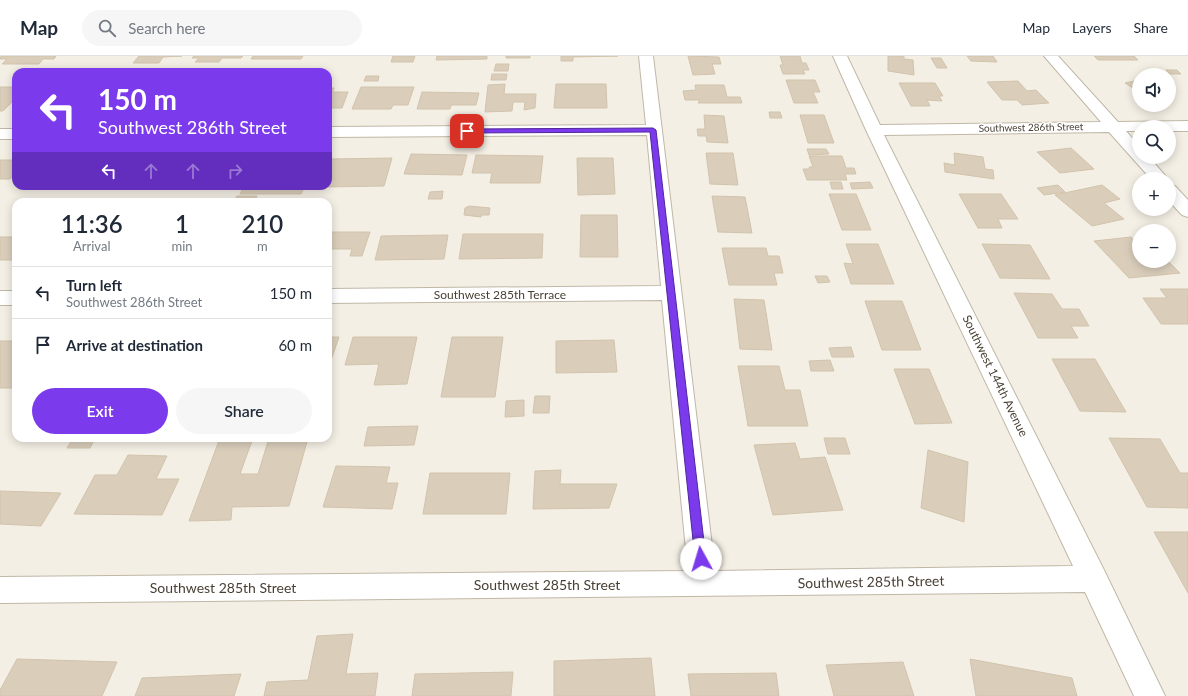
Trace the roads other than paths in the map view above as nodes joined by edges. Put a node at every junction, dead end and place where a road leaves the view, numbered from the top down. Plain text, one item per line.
1 (646, 56) edge
2 (840, 56) edge
3 (1052, 56) edge
4 (1113, 126) junction
5 (1188, 126) edge
6 (653, 130) junction
7 (874, 130) junction
8 (332, 132) edge
9 (0, 134) edge
10 (12, 134) edge
11 (1132, 147) edge
12 (1147, 164) edge
13 (1154, 172) edge
14 (1176, 198) edge
15 (1188, 211) edge
16 (671, 293) junction
17 (332, 296) edge
18 (0, 298) edge
19 (12, 298) edge
20 (1094, 579) junction
21 (704, 584) junction
22 (0, 590) edge
23 (1150, 696) edge

1 - 6 street
2 - 7 street, Southwest 144th Avenue
3 - 4 street
4 - 5 street, Southwest 286th Street
4 - 7 street, Southwest 286th Street
4 - 11 street
6 - 8 street
6 - 16 street
7 - 20 street, Southwest 144th Avenue
9 - 10 street
12 - 13 street
14 - 15 street
16 - 17 street, Southwest 285th Terrace
16 - 21 street
18 - 19 street
20 - 21 street, Southwest 285th Street
20 - 23 street, Southwest 144th Avenue
21 - 22 street, Southwest 285th Street

